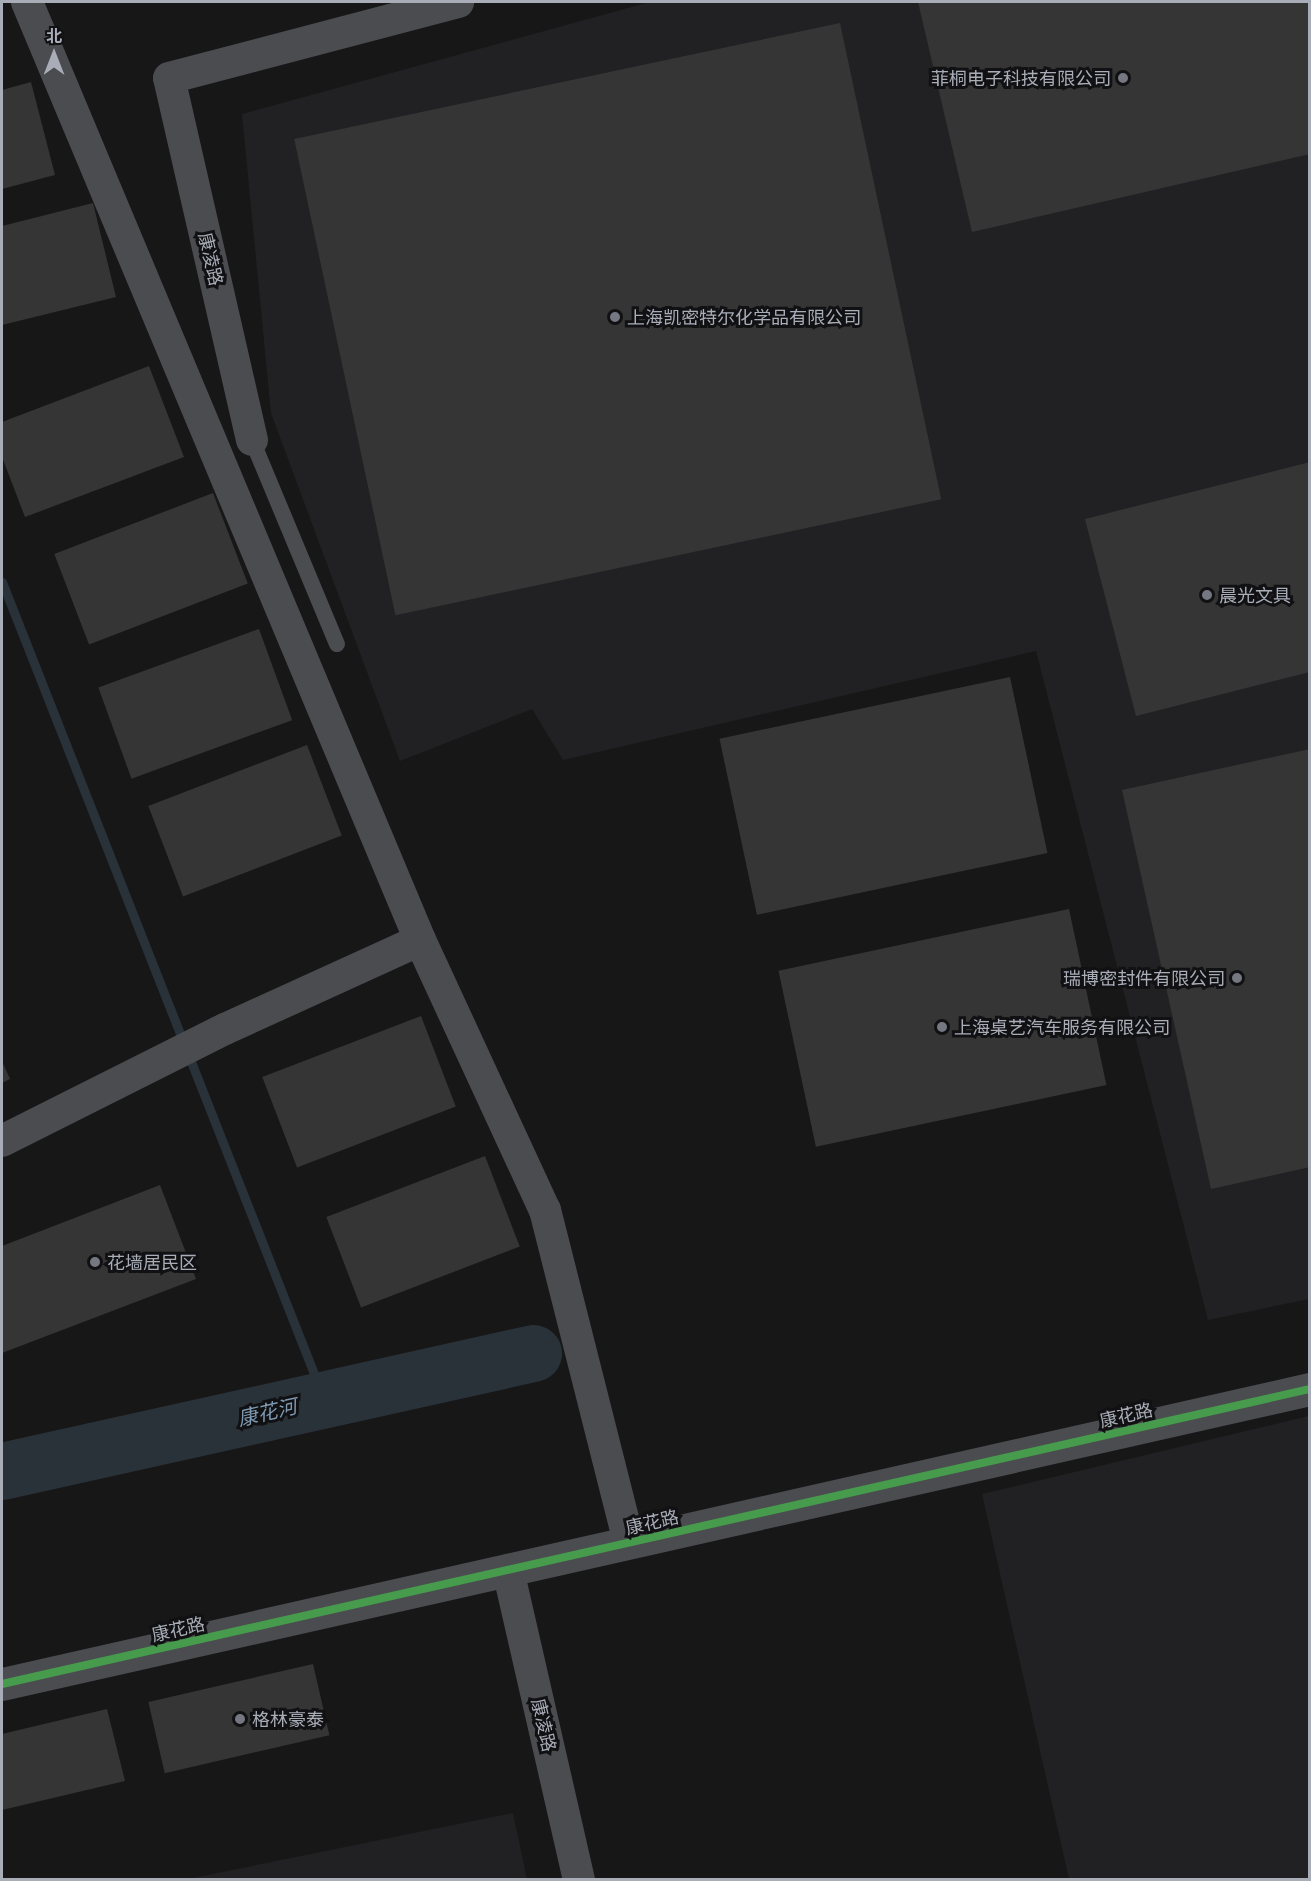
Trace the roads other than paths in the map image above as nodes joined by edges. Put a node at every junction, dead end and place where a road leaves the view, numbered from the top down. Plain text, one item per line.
1 (27, 2) edge
2 (458, 2) edge
3 (252, 440) joint
4 (337, 644) dead end
5 (420, 940) junction
6 (2, 1142) edge
7 (1310, 1389) edge
8 (629, 1543) junction
9 (508, 1570) junction
10 (2, 1684) edge
11 (579, 1880) edge

1 - 5 street
2 - 3 street, 康凌路
3 - 4 lane
5 - 6 street
5 - 8 street
7 - 8 street, 康花路
8 - 9 street, 康花路
9 - 10 street, 康花路
9 - 11 street, 康凌路

